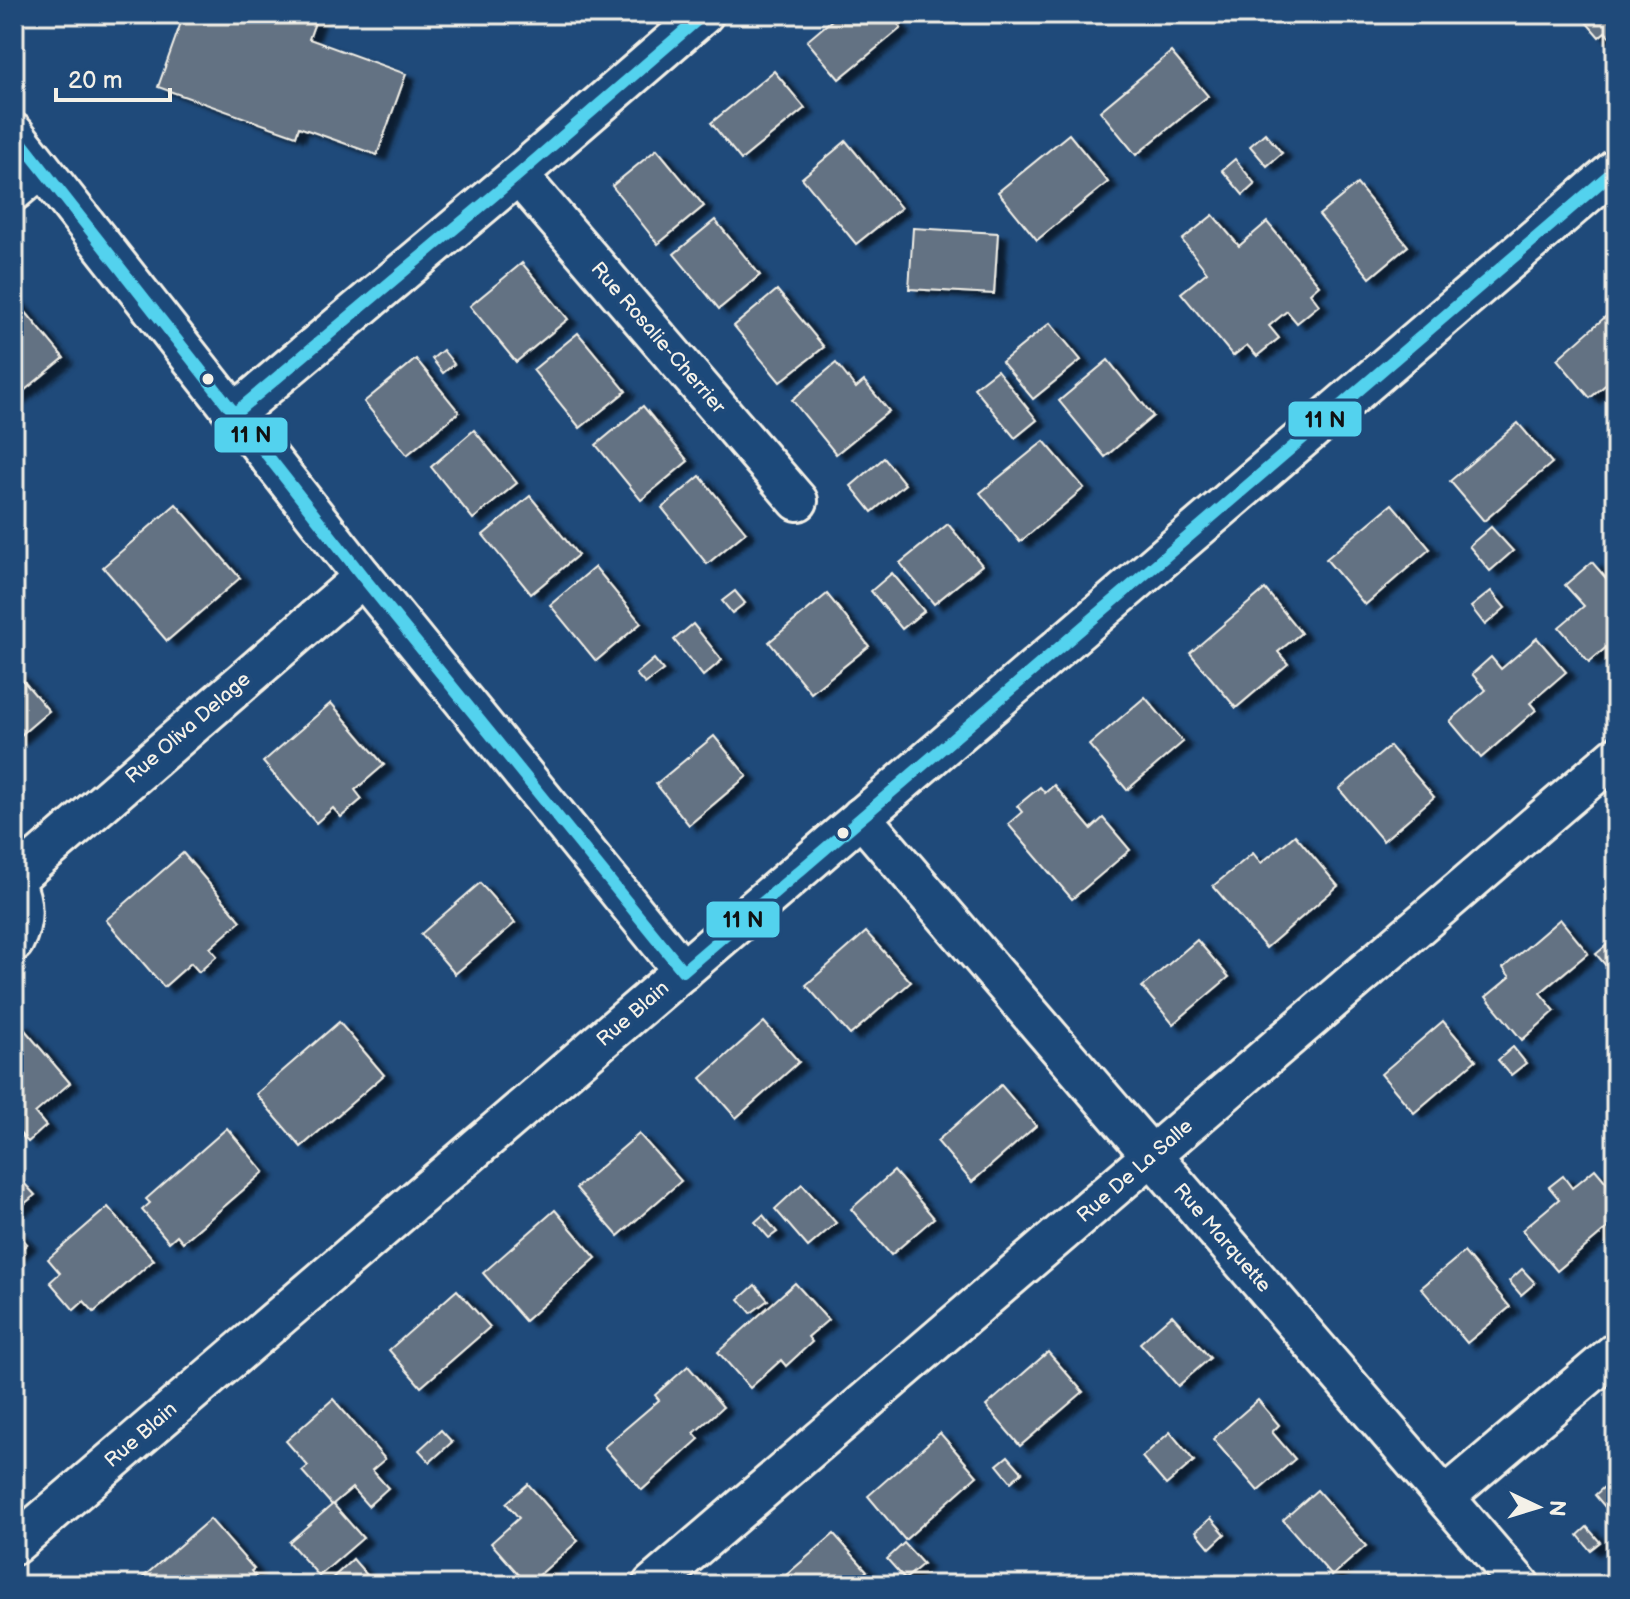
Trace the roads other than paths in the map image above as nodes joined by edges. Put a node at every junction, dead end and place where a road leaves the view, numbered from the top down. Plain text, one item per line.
1 (704, 14) edge
2 (14, 133) edge
3 (1616, 169) edge
4 (518, 175) junction
5 (28, 179) edge
6 (235, 413) junction
7 (798, 501) dead end
8 (363, 577) junction
9 (1616, 756) edge
10 (861, 817) junction
11 (14, 880) edge
12 (14, 942) edge
13 (683, 971) junction
14 (1152, 1156) junction
15 (1616, 1352) edge
16 (1445, 1497) junction
17 (14, 1545) edge
18 (652, 1585) edge
19 (1520, 1585) edge

1 - 4 street
2 - 5 street
3 - 10 street, Rue Blain
4 - 6 street
4 - 7 street, Rue Rosalie-Cherrier
5 - 6 street
6 - 8 street
8 - 11 street, Rue Oliva Delage
8 - 13 street
9 - 14 street, Rue De La Salle
10 - 13 street, Rue Blain
10 - 14 street, Rue Marquette
11 - 12 street, Rue Oliva Delage
13 - 17 street, Rue Blain
14 - 16 street, Rue Marquette
14 - 18 street, Rue De La Salle
15 - 16 street
16 - 19 street, Rue Marquette

